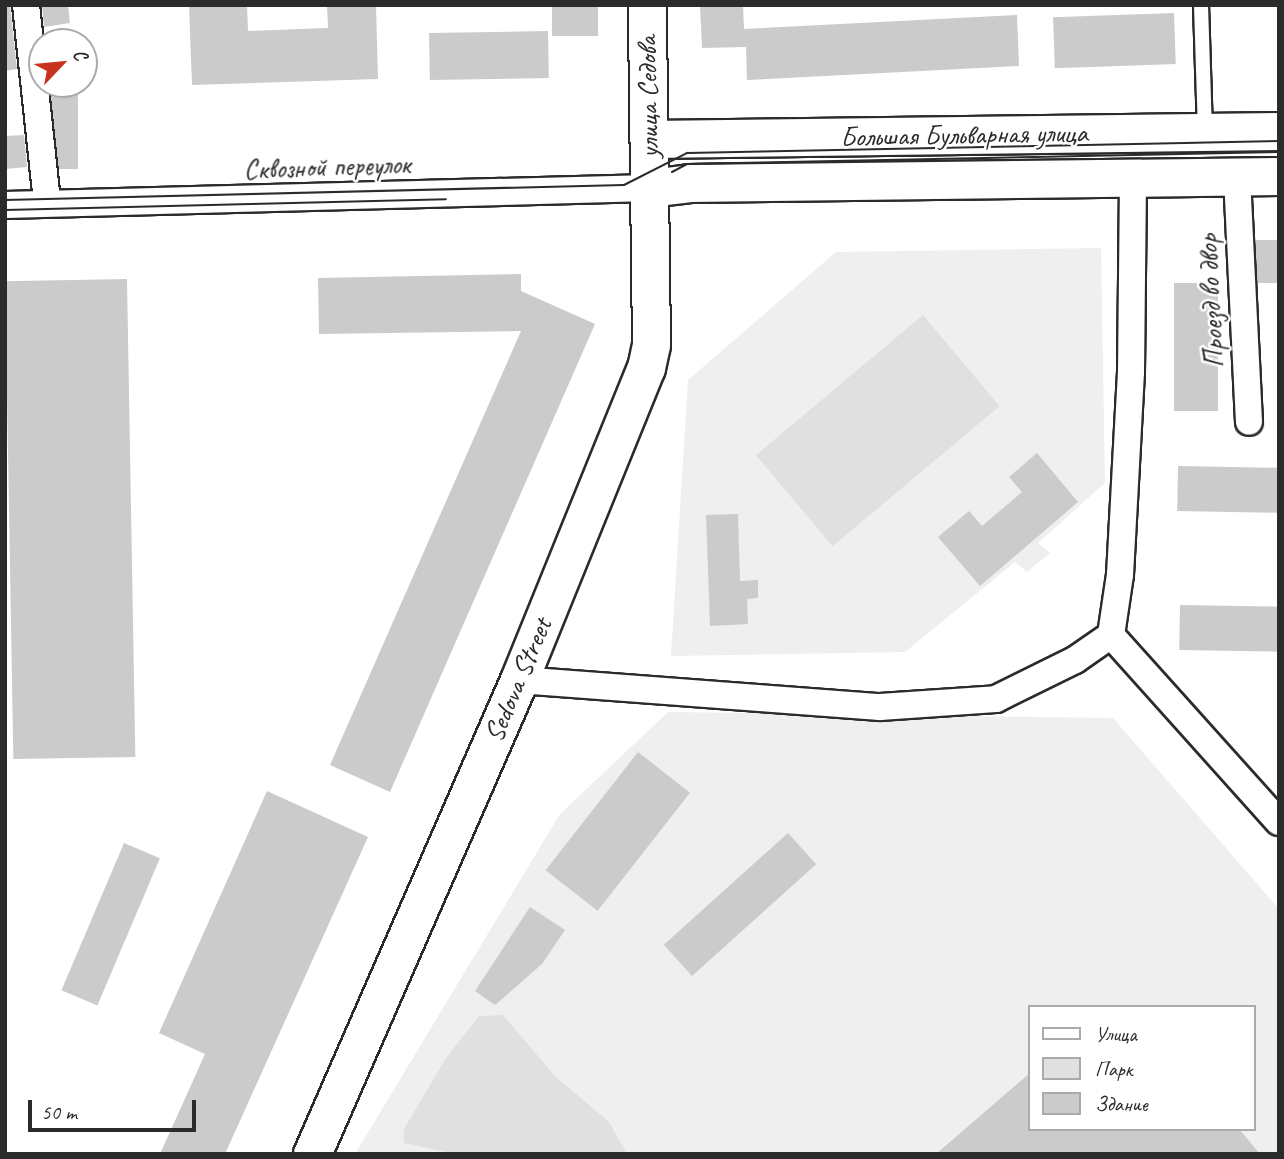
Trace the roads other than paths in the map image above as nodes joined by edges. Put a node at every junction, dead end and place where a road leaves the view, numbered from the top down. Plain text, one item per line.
1 (26, 5) edge
2 (647, 5) edge
3 (1201, 5) edge
4 (1205, 131) junction
5 (1279, 131) edge
6 (649, 139) junction
7 (1279, 176) edge
8 (1237, 177) junction
9 (1133, 178) junction
10 (650, 188) junction
11 (47, 203) junction
12 (5, 205) edge
13 (1249, 422) dead end
14 (1111, 635) junction
15 (519, 680) junction
16 (1279, 822) edge
17 (312, 1154) edge

1 - 11 street
2 - 6 main road, улица Седова
3 - 4 lane
4 - 5 main road, Большая Бульварная улица
4 - 6 main road, Большая Бульварная улица
6 - 10 main road, улица Седова
7 - 8 main road, Большая Бульварная улица
8 - 9 main road, Большая Бульварная улица
8 - 13 street, Проезд во двор
9 - 10 main road, Большая Бульварная улица
9 - 14 street
10 - 11 street, Сквозной переулок
10 - 15 main road, Sedova Street
11 - 12 street, Сквозной переулок
14 - 15 street
14 - 16 street
15 - 17 main road, Sedova Street

